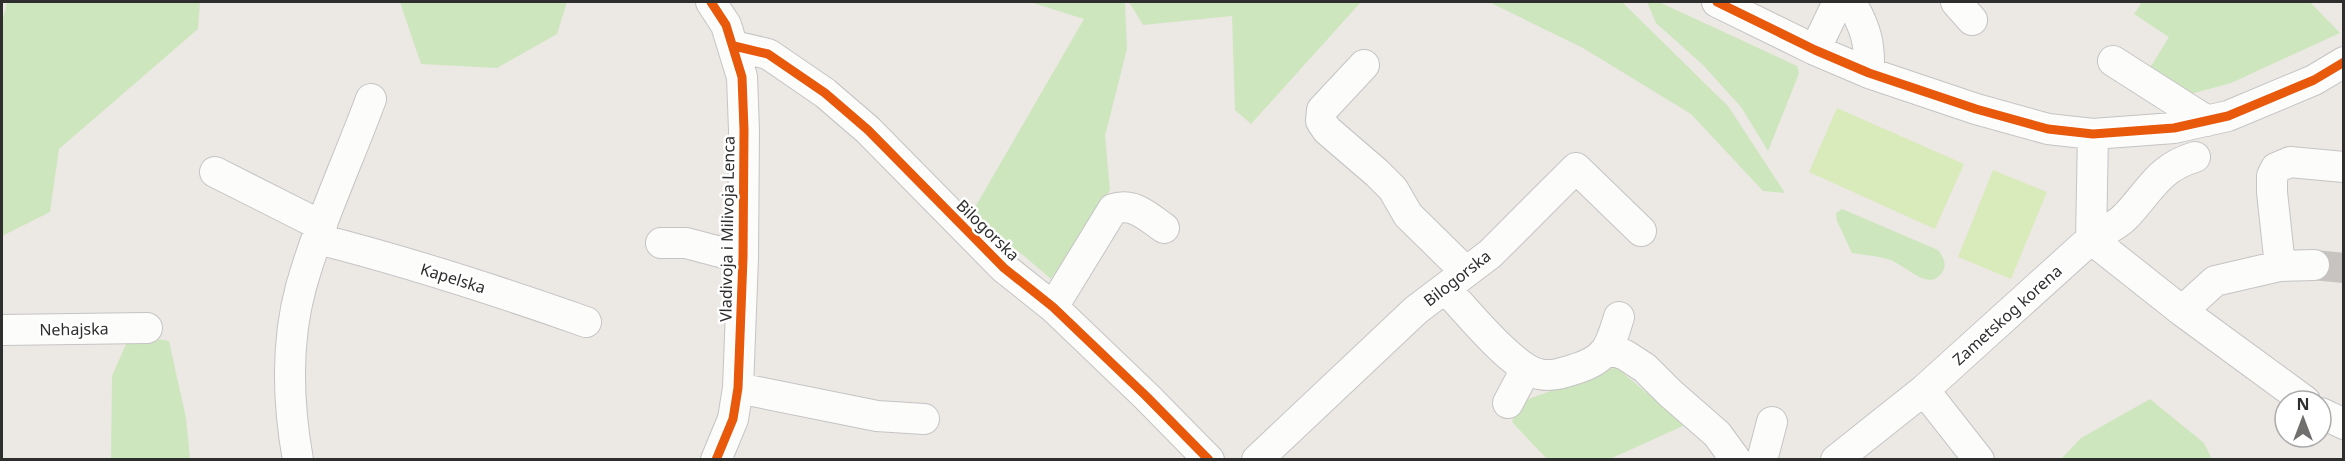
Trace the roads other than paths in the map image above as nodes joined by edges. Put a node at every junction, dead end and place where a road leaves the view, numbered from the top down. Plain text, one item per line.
1 (711, 2) edge
2 (1717, 2) edge
3 (1838, 2) edge
4 (1851, 2) edge
5 (734, 46) junction
6 (1815, 50) junction
7 (2113, 61) dead end
8 (2343, 62) edge
9 (1364, 65) dead end
10 (1869, 73) junction
11 (371, 99) dead end
12 (2207, 121) junction
13 (2093, 134) junction
14 (2195, 157) dead end
15 (2343, 167) edge
16 (215, 172) dead end
17 (1164, 228) dead end
18 (1641, 231) dead end
19 (320, 233) junction
20 (2091, 239) junction
21 (661, 243) dead end
22 (743, 258) junction
23 (2314, 265) tunnel mouth
24 (2280, 266) junction
25 (1455, 280) junction
26 (1053, 307) junction
27 (2182, 311) junction
28 (1619, 317) dead end
29 (586, 322) dead end
30 (147, 328) dead end
31 (2, 330) edge
32 (1609, 349) junction
33 (1526, 369) junction
34 (738, 388) junction
35 (2289, 389) edge
36 (1924, 390) junction
37 (1508, 403) dead end
38 (924, 419) dead end
39 (1772, 422) dead end
40 (298, 459) edge
41 (716, 459) edge
42 (1209, 459) edge
43 (1257, 459) edge
44 (1736, 459) edge
45 (1762, 459) edge
46 (1836, 459) edge
47 (1979, 459) edge

1 - 5 street, Vladivoja i Milivoja Lenca
2 - 6 street
3 - 6 street
4 - 10 street
5 - 22 street, Vladivoja i Milivoja Lenca
5 - 26 street, Bilogorska
6 - 10 street
7 - 12 street
8 - 12 street
9 - 25 street
10 - 13 street
11 - 19 street
12 - 13 street
13 - 20 street
14 - 20 street, Zametskog korena
15 - 24 street
16 - 19 street, Kapelska
17 - 26 street
18 - 25 street, Bilogorska
19 - 29 street, Kapelska
19 - 40 street
20 - 27 street
20 - 36 street, Zametskog korena
21 - 22 street
22 - 34 street, Vladivoja i Milivoja Lenca
23 - 24 street
24 - 27 street
25 - 33 street
25 - 43 street, Bilogorska
26 - 42 street, Bilogorska
27 - 35 street
28 - 32 street
30 - 31 street, Nehajska
32 - 33 street
32 - 44 street
33 - 37 street
34 - 38 street
34 - 41 street, Vladivoja i Milivoja Lenca
36 - 46 street, Zametskog korena
36 - 47 street
39 - 45 street

